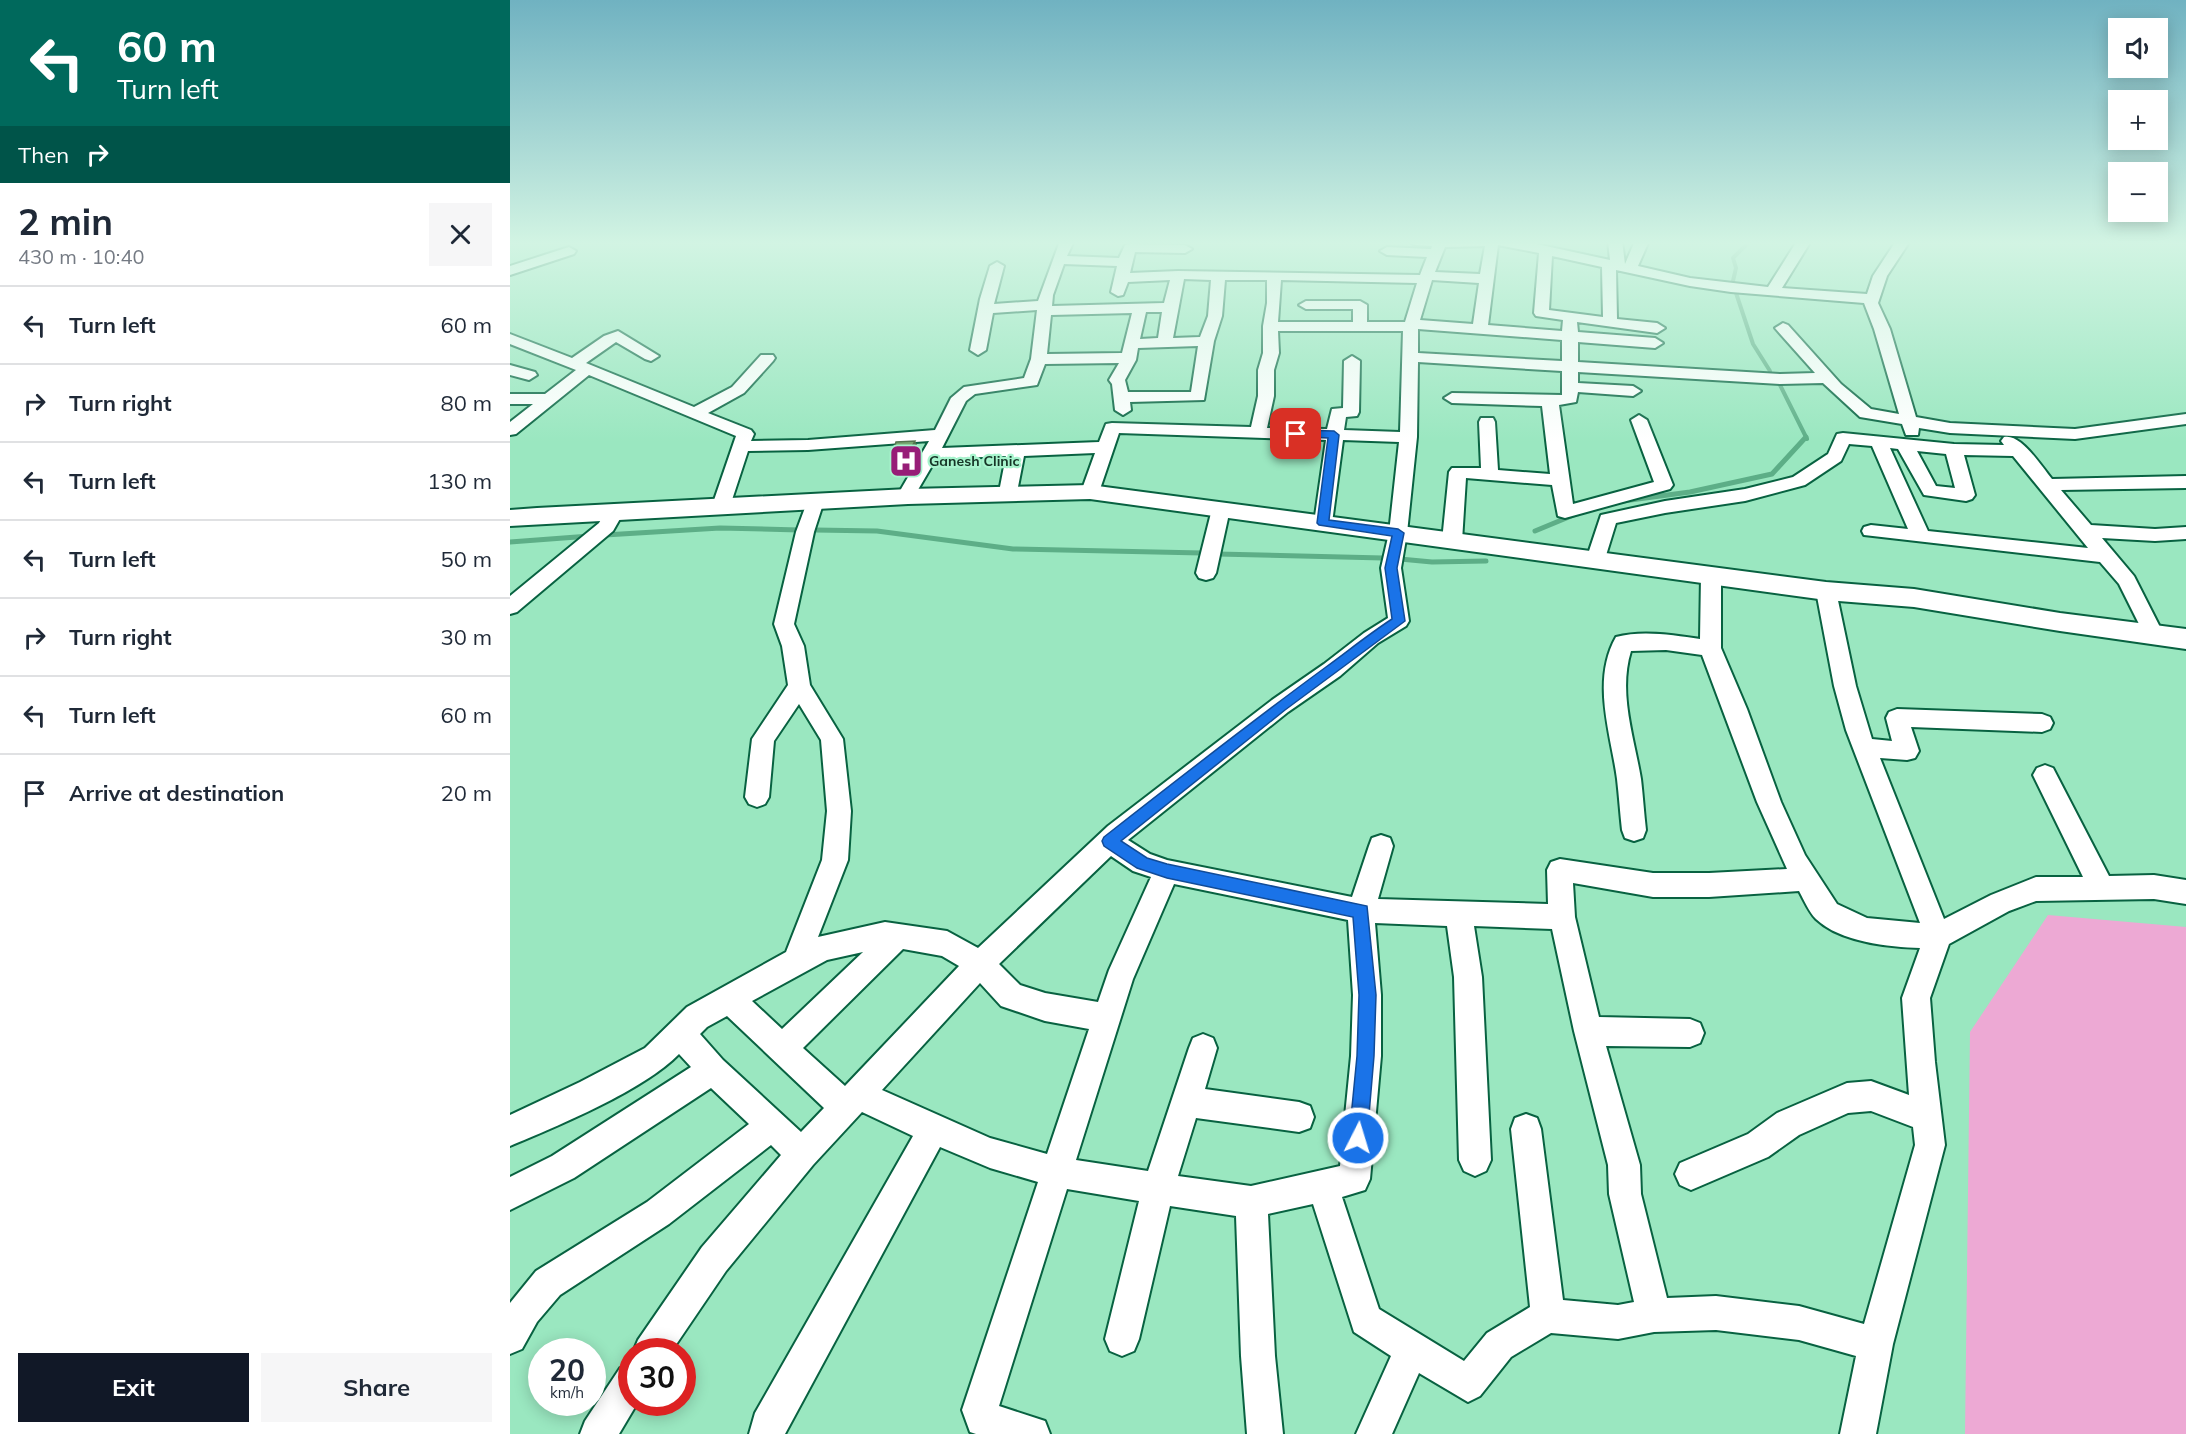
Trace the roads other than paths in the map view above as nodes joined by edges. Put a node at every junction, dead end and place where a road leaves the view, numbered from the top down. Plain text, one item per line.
1 (1170, 307) edge
2 (1044, 308) junction
3 (1140, 308) joint
4 (1216, 308) edge
5 (1273, 308) edge
6 (1360, 308) edge
7 (1417, 308) edge
8 (1482, 308) edge
9 (1541, 308) edge
10 (1612, 308) edge
11 (1874, 308) edge
12 (987, 309) joint
13 (1119, 309) joint
14 (1570, 317) junction
15 (1610, 320) junction
16 (1360, 325) junction
17 (1412, 325) junction
18 (1270, 326) junction
19 (1657, 328) dead end
20 (1783, 328) dead end
21 (1482, 330) junction
22 (1570, 336) junction
23 (1206, 341) junction
24 (512, 342) edge
25 (1165, 342) junction
26 (1655, 343) dead end
27 (978, 350) dead end
28 (1130, 351) junction
29 (651, 356) dead end
30 (1410, 357) junction
31 (767, 358) dead end
32 (1039, 359) junction
33 (1352, 361) dead end
34 (580, 367) junction
35 (1570, 368) junction
36 (510, 370) edge
37 (529, 375) dead end
38 (1828, 378) junction
39 (1570, 387) junction
40 (1633, 391) dead end
41 (1123, 398) junction
42 (1452, 398) dead end
43 (510, 399) edge
44 (549, 399) junction
45 (1551, 401) junction
46 (696, 414) junction
47 (1639, 420) dead end
48 (1908, 421) junction
49 (1486, 422) dead end
50 (2182, 424) edge
51 (1119, 428) junction
52 (1999, 429) junction
53 (510, 430) edge
54 (1258, 432) junction
55 (941, 435) junction
56 (1334, 435) junction
57 (1408, 437) junction
58 (1878, 441) junction
59 (1910, 444) junction
60 (741, 446) junction
61 (1105, 447) junction
62 (1954, 449) junction
63 (1016, 450) junction
64 (2020, 451) junction
65 (930, 454) junction
66 (1488, 475) junction
67 (1560, 480) junction
68 (2186, 482) edge
69 (2048, 485) junction
70 (1008, 492) junction
71 (1090, 492) junction
72 (906, 496) junction
73 (816, 501) junction
74 (721, 507) junction
75 (1221, 509) junction
76 (616, 510) junction
77 (510, 518) edge
78 (1323, 523) junction
79 (1870, 531) dead end
80 (2086, 531) junction
81 (1398, 533) junction
82 (2186, 533) edge
83 (1921, 536) junction
84 (1452, 541) junction
85 (2106, 556) junction
86 (1596, 560) junction
87 (1206, 573) dead end
88 (1711, 576) junction
89 (1826, 591) junction
90 (510, 607) edge
91 (2154, 635) junction
92 (2186, 639) edge
93 (1710, 648) junction
94 (799, 686) junction
95 (2042, 723) dead end
96 (1864, 748) junction
97 (2045, 775) dead end
98 (758, 797) dead end
99 (1634, 830) dead end
100 (1110, 841) junction
101 (1381, 846) dead end
102 (1167, 871) junction
103 (1805, 879) junction
104 (2102, 888) junction
105 (2186, 892) edge
106 (1361, 911) junction
107 (1459, 915) junction
108 (1562, 917) junction
109 (898, 936) junction
110 (1938, 936) junction
111 (796, 961) junction
112 (981, 964) junction
113 (729, 999) junction
114 (1108, 1018) junction
115 (1588, 1030) junction
116 (1690, 1033) dead end
117 (680, 1034) junction
118 (782, 1048) junction
119 (1203, 1048) dead end
120 (713, 1070) junction
121 (851, 1100) junction
122 (1186, 1102) junction
123 (1927, 1117) junction
124 (1299, 1118) dead end
125 (771, 1126) junction
126 (1526, 1129) dead end
127 (933, 1130) junction
128 (510, 1131) edge
129 (802, 1154) junction
130 (1475, 1161) dead end
131 (1057, 1172) junction
132 (1691, 1174) dead end
133 (1323, 1186) junction
134 (1158, 1189) junction
135 (510, 1194) edge
136 (1251, 1202) junction
137 (1654, 1315) junction
138 (1548, 1316) junction
139 (510, 1338) edge
140 (660, 1338) edge
141 (1122, 1339) dead end
142 (1876, 1344) junction
143 (1412, 1349) junction
144 (618, 1402) edge
145 (598, 1434) edge
146 (767, 1434) edge
147 (1032, 1434) edge
148 (1266, 1434) edge
149 (1374, 1434) edge
150 (1858, 1434) edge

1 - 25 street
2 - 12 street
2 - 13 street
2 - 32 street
3 - 13 street
3 - 28 street
4 - 23 street
5 - 18 street
6 - 16 street
7 - 17 street
8 - 21 street
9 - 14 street
10 - 15 street
11 - 48 street
12 - 27 street
14 - 15 street
14 - 22 street
15 - 19 street
16 - 17 street
16 - 18 street
17 - 21 street
17 - 30 street
18 - 54 street
20 - 38 street
21 - 22 street
22 - 26 street
22 - 35 street
23 - 25 street
23 - 41 street
24 - 34 street
25 - 28 street
28 - 32 street
28 - 41 street
29 - 34 street
30 - 35 street
30 - 57 street
31 - 46 street
32 - 55 street
33 - 56 street
34 - 44 street
34 - 46 street
35 - 38 street
35 - 39 street
36 - 37 street
38 - 48 street
39 - 40 street
39 - 45 street
41 - 51 street
42 - 45 street
43 - 44 street
44 - 53 street
45 - 67 street
46 - 60 street
47 - 67 street
48 - 52 street
48 - 59 street
49 - 66 street
50 - 52 street
51 - 54 street
51 - 61 street
52 - 64 street
54 - 56 street
55 - 60 street
55 - 65 street
56 - 57 street
56 - 78 street
57 - 81 street
58 - 59 street
58 - 83 street
58 - 86 street
59 - 62 street
59 - 62 street
60 - 74 street
61 - 63 street
61 - 71 street
62 - 64 street
63 - 65 street
63 - 70 street
64 - 69 street
65 - 72 street
66 - 67 street
66 - 84 street
68 - 69 street
69 - 80 street
70 - 71 street
70 - 72 street
71 - 75 street
72 - 73 street
73 - 74 street
73 - 94 street
74 - 76 street
75 - 78 street
75 - 87 street
76 - 77 street
76 - 90 street
78 - 81 street
79 - 83 street
80 - 82 street
80 - 85 street
81 - 84 street
81 - 100 street
83 - 85 street
84 - 86 street
85 - 91 street
86 - 88 street
88 - 89 street
88 - 93 street
89 - 91 street
89 - 96 street
91 - 92 street
93 - 99 street
93 - 103 street
94 - 98 street
94 - 111 street
95 - 96 street
96 - 110 street
97 - 104 street
100 - 102 street
100 - 112 street
101 - 106 street
102 - 106 street
102 - 114 street
103 - 108 street
103 - 110 street
104 - 105 street
104 - 110 street
106 - 107 street
106 - 133 street
107 - 108 street
107 - 130 street
108 - 115 street
109 - 111 street
109 - 112 street
109 - 118 street
110 - 123 street
111 - 113 street
112 - 114 street
112 - 121 street
113 - 117 street
113 - 118 street
114 - 131 street
115 - 116 street
115 - 137 street
117 - 120 street
117 - 128 street
118 - 121 street
119 - 122 street
120 - 125 street
120 - 135 street
121 - 127 street
121 - 129 street
122 - 124 street
122 - 134 street
123 - 132 street
123 - 142 street
125 - 129 street
125 - 139 street
126 - 138 street
127 - 131 street
127 - 146 street
129 - 140 street
131 - 134 street
131 - 147 street
133 - 136 street
133 - 143 street
134 - 136 street
134 - 141 street
136 - 148 street
137 - 138 street
137 - 142 street
138 - 143 street
142 - 150 street
143 - 149 street
144 - 145 street

